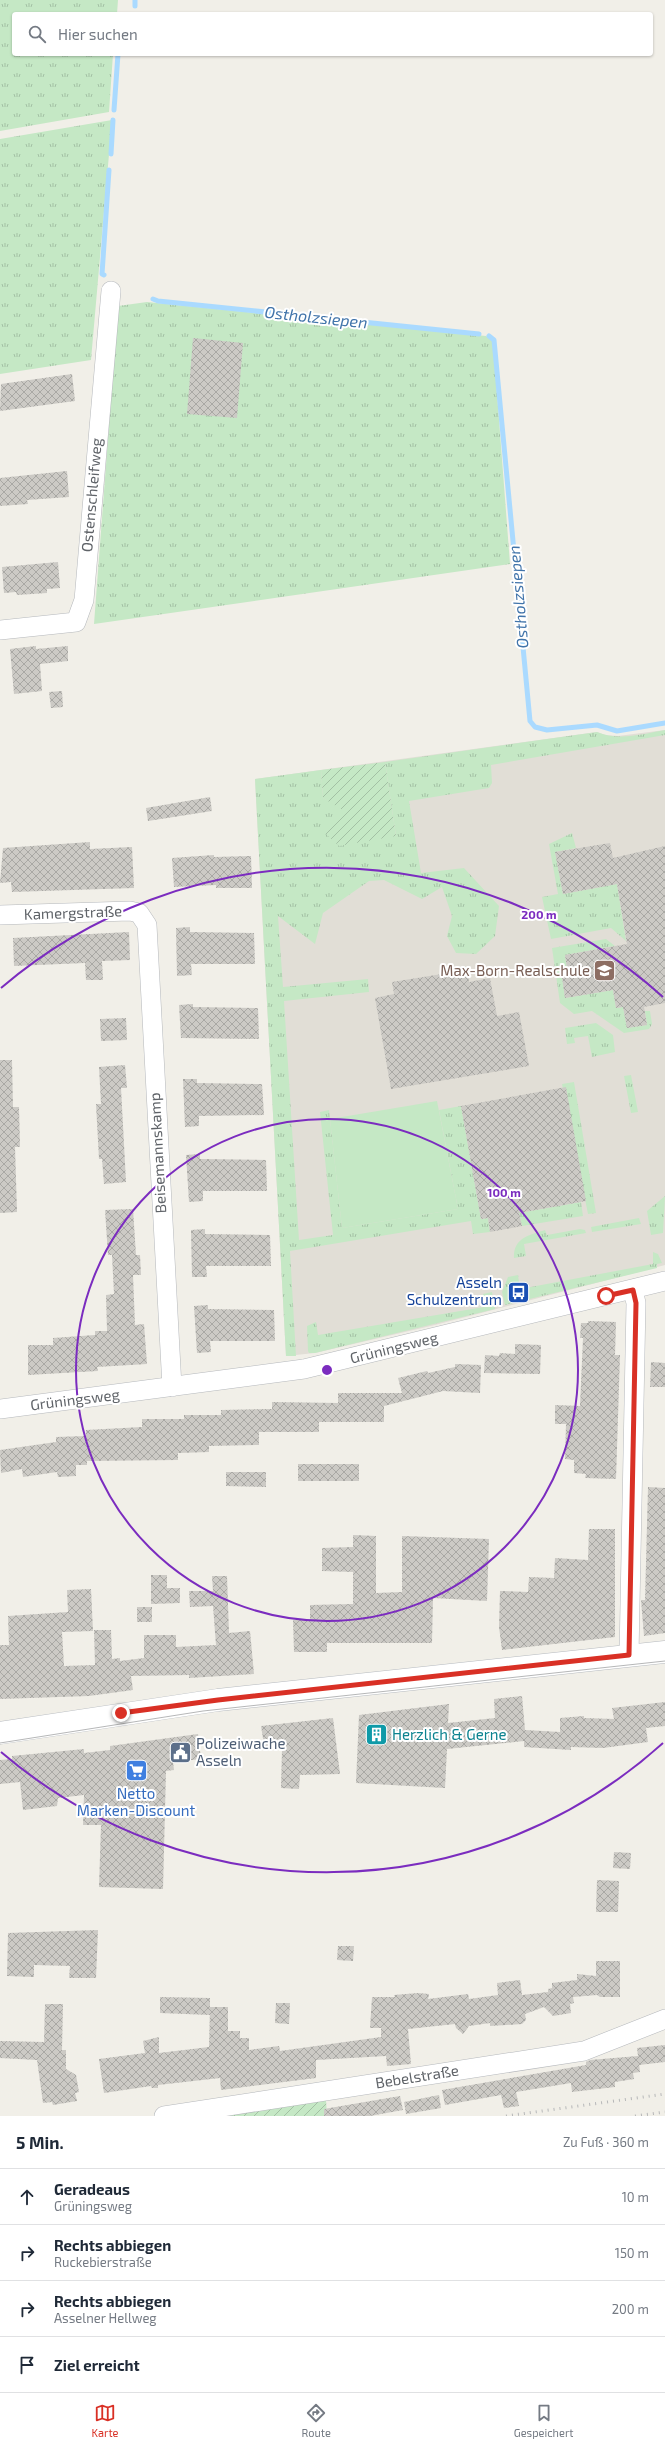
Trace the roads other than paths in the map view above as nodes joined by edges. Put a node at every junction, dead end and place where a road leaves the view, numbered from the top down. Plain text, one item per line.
1 (111, 291) dead end
2 (0, 630) edge
3 (0, 915) edge
4 (144, 919) joint
5 (665, 1281) edge
6 (633, 1290) junction
7 (172, 1388) junction
8 (0, 1409) edge
9 (665, 1652) edge
10 (629, 1655) junction
11 (0, 1733) edge
12 (665, 2019) edge
13 (164, 2116) edge

1 - 2 street, Ostenschleifweg
3 - 4 street, Kamergstraße
4 - 7 street, Beisemannskamp
5 - 6 street, Grüningsweg
6 - 7 street, Grüningsweg
6 - 10 street
7 - 8 street, Grüningsweg
9 - 10 main road
10 - 11 main road
12 - 13 street, Bebelstraße

